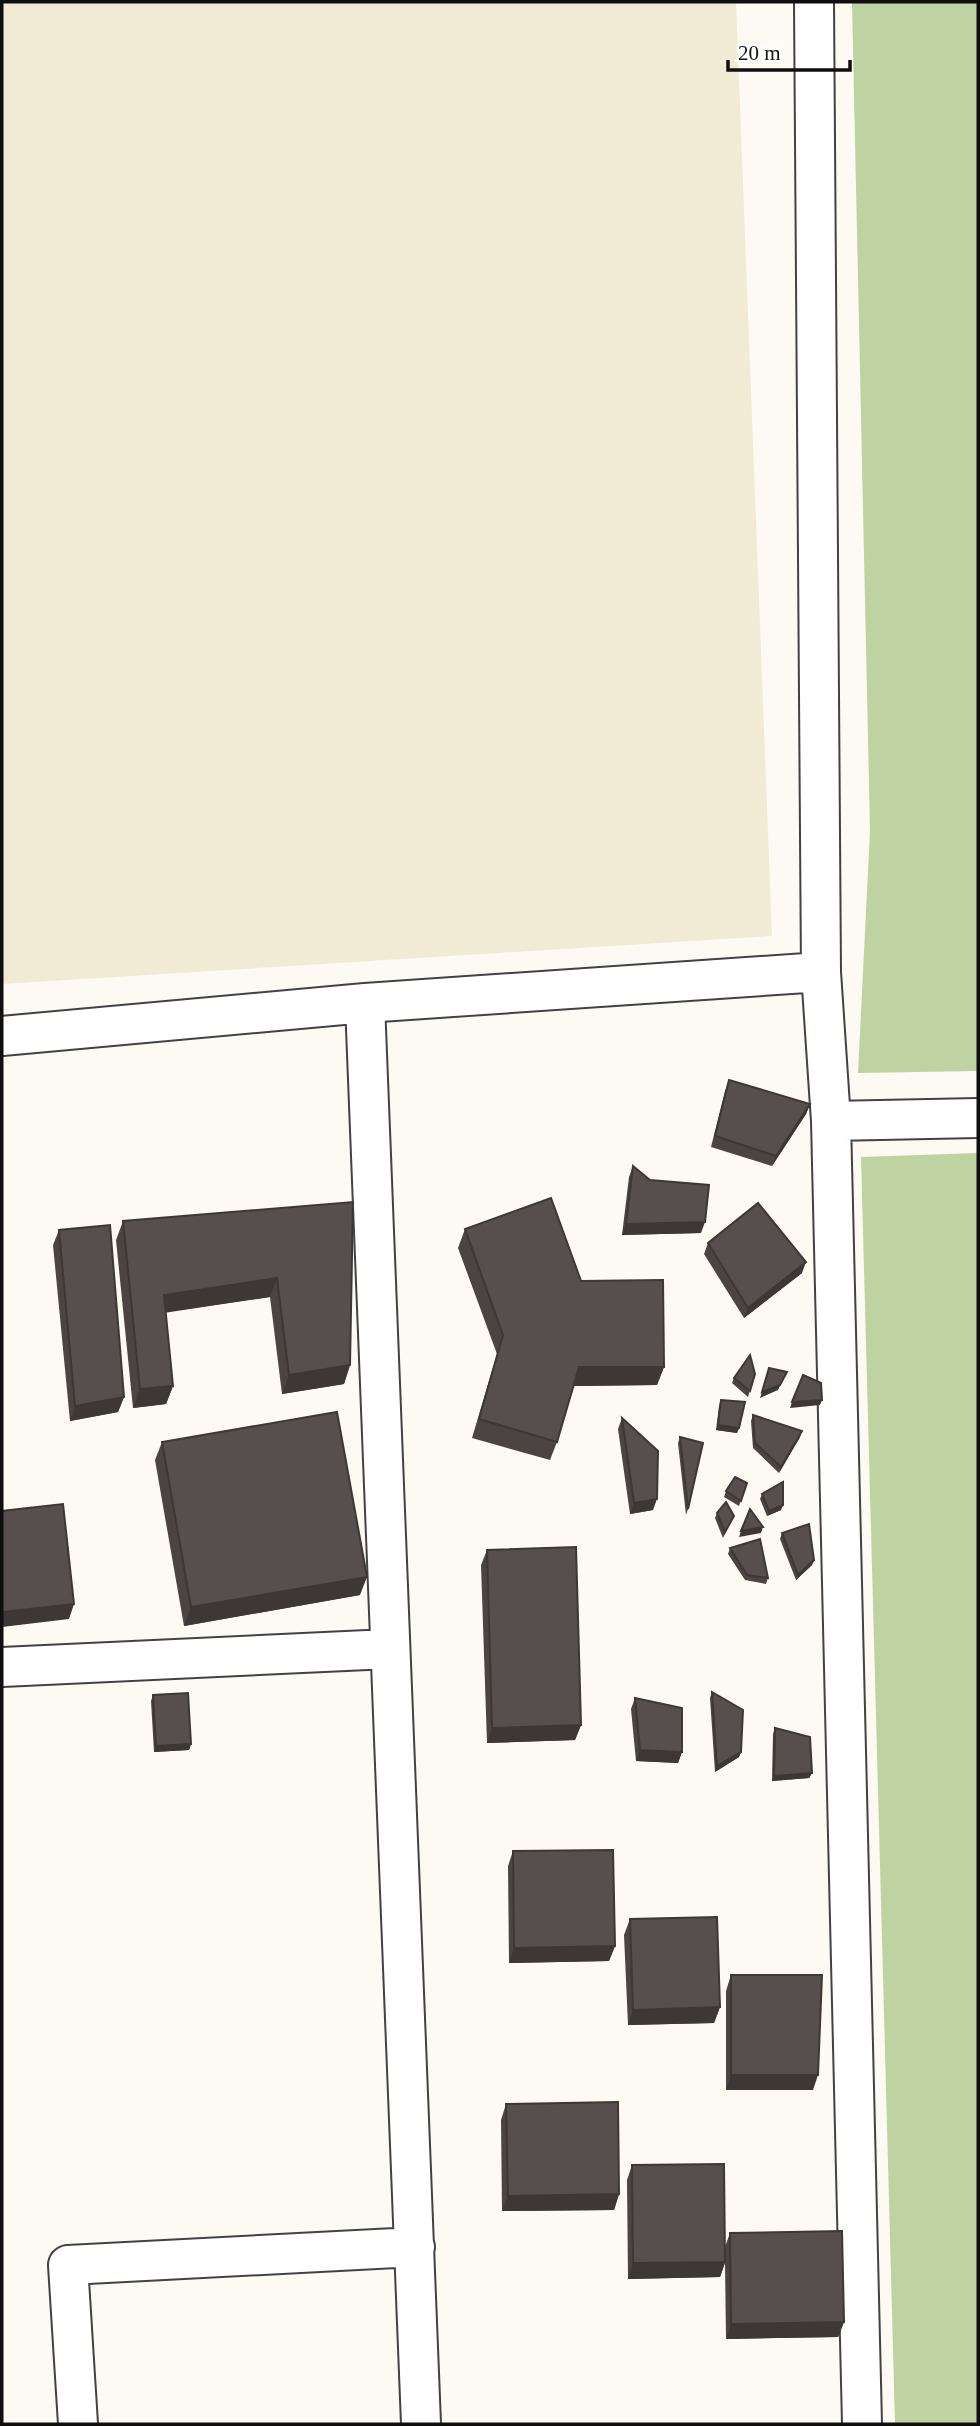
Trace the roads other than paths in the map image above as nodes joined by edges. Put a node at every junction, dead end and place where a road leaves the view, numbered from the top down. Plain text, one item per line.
1 (814, 2) edge
2 (821, 972) junction
3 (365, 1003) junction
4 (2, 1037) edge
5 (978, 1118) edge
6 (831, 1121) junction
7 (389, 1649) junction
8 (2, 1667) edge
9 (415, 2247) junction
10 (78, 2424) edge
11 (421, 2424) edge
12 (862, 2424) edge

1 - 2 street
2 - 3 street
2 - 6 street
3 - 4 street
3 - 7 street
5 - 6 street
6 - 12 street
7 - 8 street
7 - 9 street
9 - 10 street
9 - 11 street

